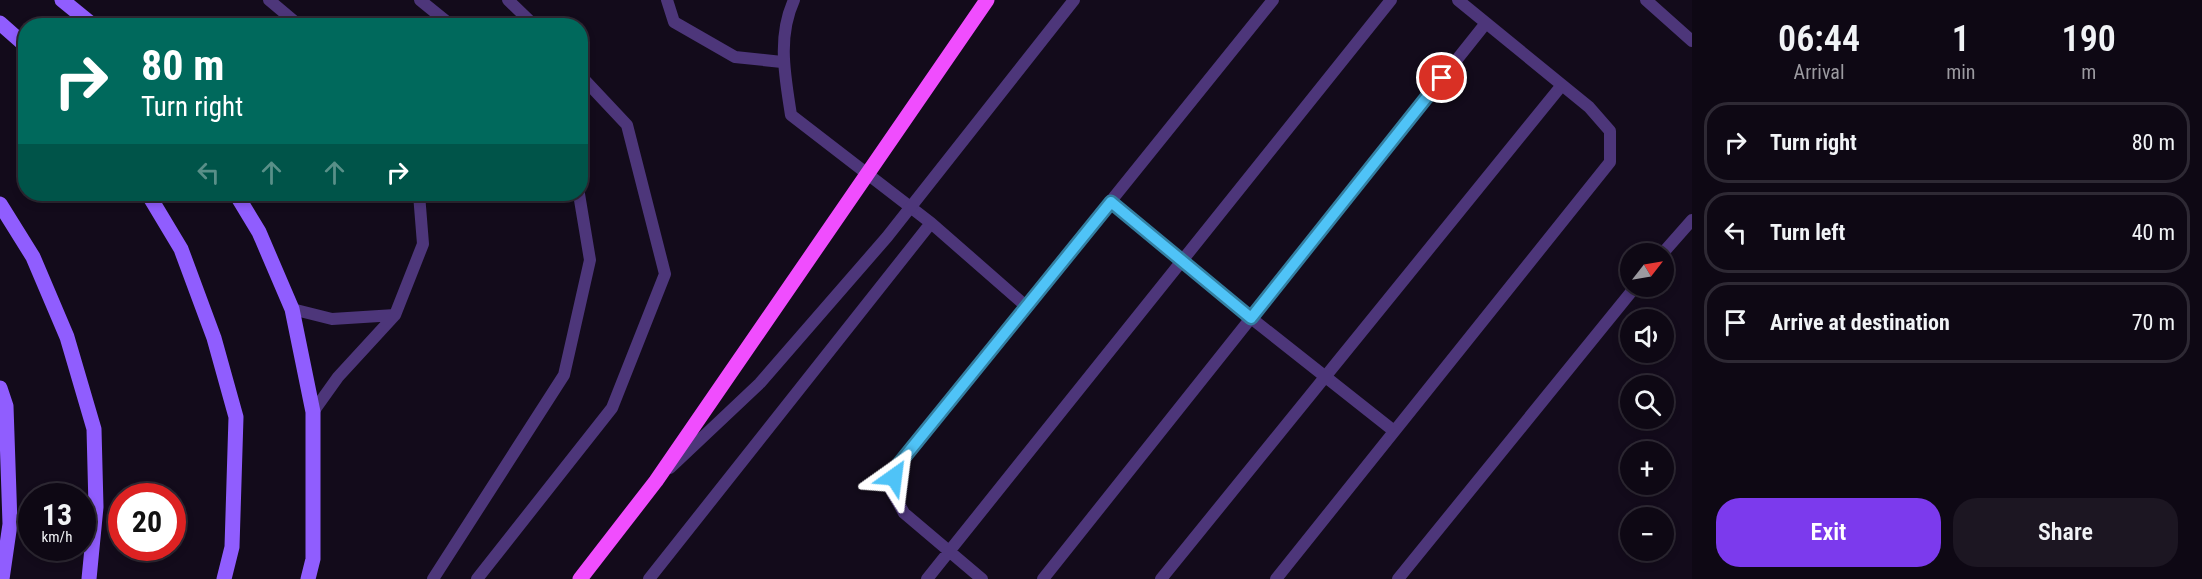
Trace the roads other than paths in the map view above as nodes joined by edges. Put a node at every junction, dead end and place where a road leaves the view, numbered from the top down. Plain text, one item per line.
1 (62, 0) edge
2 (269, 0) edge
3 (420, 0) edge
4 (508, 0) edge
5 (667, 0) edge
6 (794, 0) edge
7 (987, 0) edge
8 (1074, 0) edge
9 (1273, 0) edge
10 (1391, 0) edge
11 (1458, 0) edge
12 (1646, 0) edge
13 (84, 18) edge
14 (290, 18) edge
15 (442, 18) edge
16 (527, 18) edge
17 (0, 23) edge
18 (1486, 23) junction
19 (18, 39) edge
20 (1692, 41) edge
21 (782, 62) junction
22 (588, 84) edge
23 (1562, 85) junction
24 (152, 201) edge
25 (240, 201) edge
26 (420, 201) edge
27 (580, 201) edge
28 (1111, 202) junction
29 (0, 204) edge
30 (1692, 220) edge
31 (931, 223) junction
32 (1672, 243) edge
33 (1182, 261) junction
34 (1626, 297) edge
35 (1027, 307) junction
36 (292, 309) junction
37 (394, 315) junction
38 (1251, 318) junction
39 (1325, 377) junction
40 (0, 388) edge
41 (313, 412) junction
42 (1394, 431) junction
43 (656, 481) junction
44 (950, 551) junction
45 (2, 579) edge
46 (89, 579) edge
47 (224, 579) edge
48 (308, 579) edge
49 (433, 579) edge
50 (477, 579) edge
51 (580, 579) edge
52 (649, 579) edge
53 (927, 579) edge
54 (982, 579) edge
55 (1043, 579) edge
56 (1161, 579) edge
57 (1276, 579) edge
58 (1398, 579) edge

1 - 13 main road
2 - 14 lane
3 - 15 lane
4 - 16 lane
5 - 21 lane
6 - 21 lane
7 - 43 main road, bridge
8 - 43 lane, bridge
9 - 28 lane
10 - 33 lane
11 - 18 lane
12 - 20 lane
17 - 19 main road
18 - 23 lane
18 - 38 lane
21 - 31 lane
22 - 50 lane
23 - 39 lane
23 - 42 lane
24 - 47 main road
25 - 36 main road
26 - 37 lane
27 - 49 lane
28 - 33 lane
28 - 35 lane
29 - 46 main road
30 - 32 lane
31 - 35 lane
31 - 52 lane
33 - 38 lane
33 - 44 lane
34 - 58 lane
35 - 44 lane
36 - 37 lane
36 - 41 main road
37 - 41 lane
38 - 39 lane
38 - 55 lane
39 - 42 lane
39 - 56 lane
40 - 45 main road
41 - 48 main road
42 - 57 lane
43 - 51 main road, bridge
44 - 53 lane
44 - 54 lane

